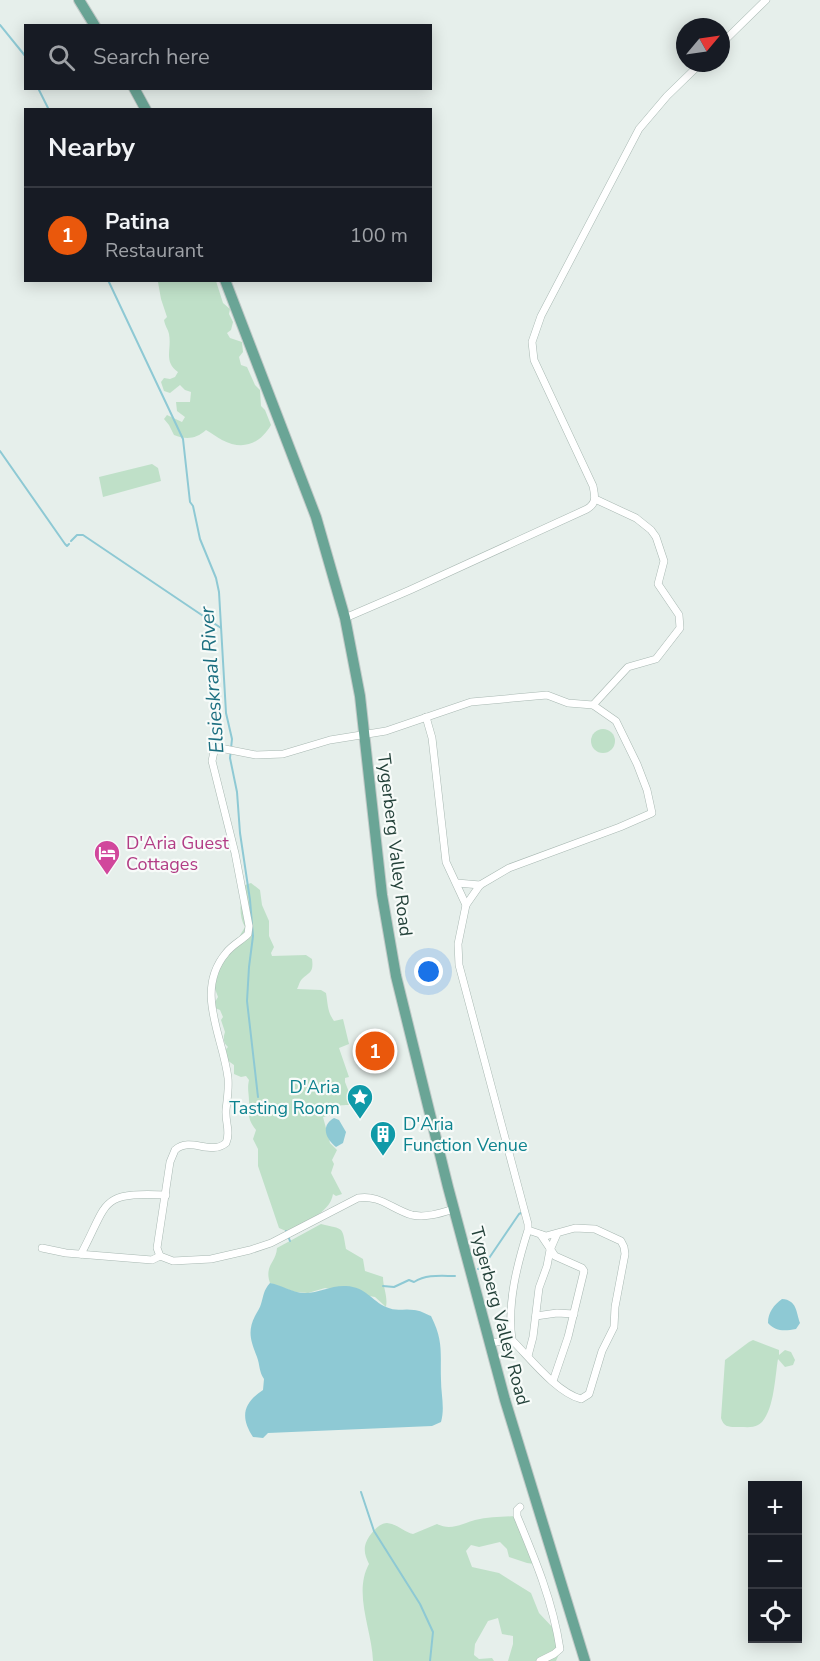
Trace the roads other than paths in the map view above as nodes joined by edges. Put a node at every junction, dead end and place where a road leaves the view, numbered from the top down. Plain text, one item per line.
1 (80, 0) edge
2 (766, 0) edge
3 (94, 24) edge
4 (730, 35) edge
5 (692, 72) edge
6 (135, 90) edge
7 (145, 108) edge
8 (226, 282) edge
9 (595, 498) junction
10 (345, 618) junction
11 (593, 705) junction
12 (426, 717) junction
13 (365, 734) junction
14 (457, 883) junction
15 (480, 885) junction
16 (466, 905) junction
17 (166, 1195) junction
18 (454, 1209) junction
19 (528, 1230) junction
20 (558, 1234) junction
21 (541, 1235) junction
22 (42, 1248) dead end
23 (550, 1250) junction
24 (81, 1254) junction
25 (160, 1257) junction
26 (574, 1314) junction
27 (536, 1316) junction
28 (512, 1340) junction
29 (489, 1343) junction
30 (528, 1356) junction
31 (553, 1381) junction
32 (520, 1506) dead end
33 (540, 1661) edge
34 (585, 1661) edge

1 - 3 main road
2 - 4 street
5 - 9 street
6 - 7 main road
8 - 10 main road, Tygerberg Valley Road
9 - 10 street
9 - 11 street
10 - 13 main road, Tygerberg Valley Road
11 - 12 street
11 - 15 street
12 - 13 street
12 - 14 street
13 - 17 street
13 - 18 main road, Tygerberg Valley Road
14 - 15 street
14 - 16 street
15 - 16 street
16 - 19 street
17 - 24 street
17 - 25 street
18 - 25 street
18 - 29 main road, Tygerberg Valley Road
19 - 21 street
19 - 28 street
20 - 21 street
20 - 23 street
20 - 31 street
21 - 23 street
22 - 24 street
23 - 26 street
23 - 27 street
24 - 25 street
26 - 27 street
26 - 31 street
27 - 30 street
28 - 29 street
28 - 30 street
29 - 34 main road, Tygerberg Valley Road
30 - 31 street
32 - 33 street

